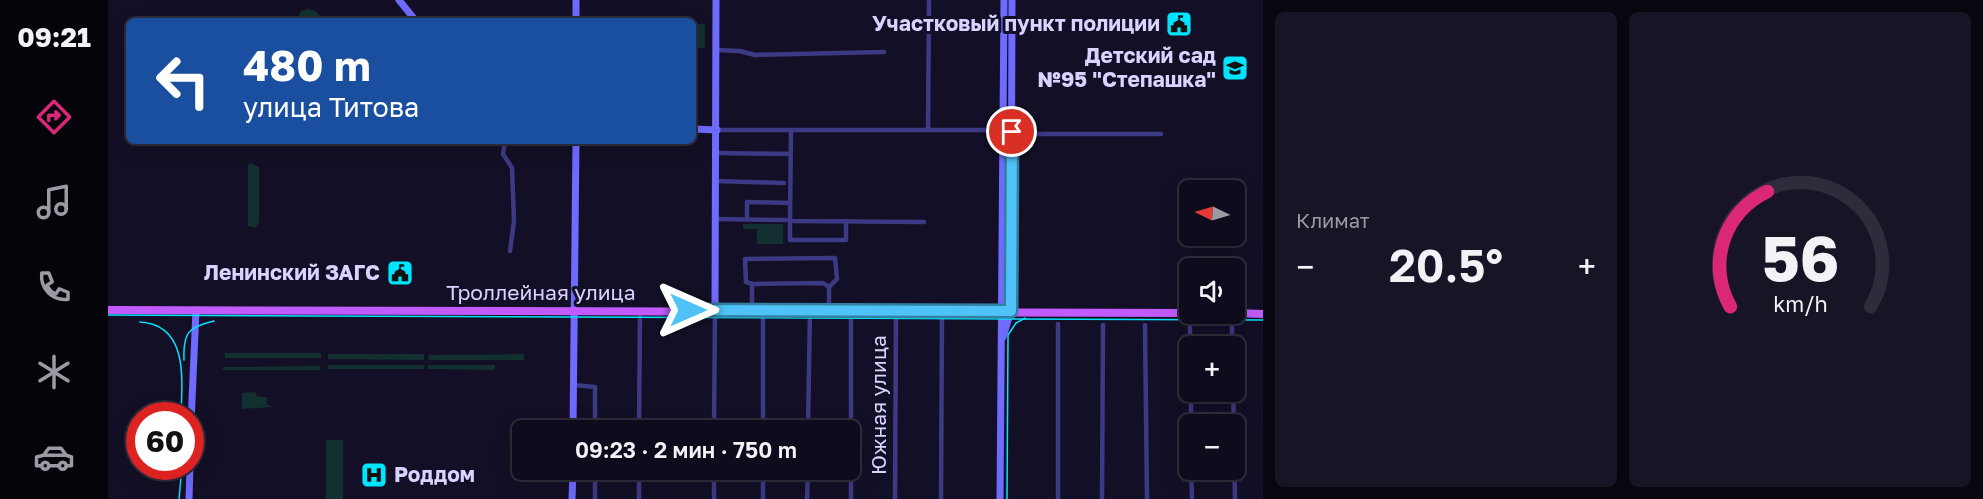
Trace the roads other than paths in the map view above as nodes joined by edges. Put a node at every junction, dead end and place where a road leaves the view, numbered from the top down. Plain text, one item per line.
1 (399, 0) edge
2 (576, 0) edge
3 (716, 0) edge
4 (929, 0) edge
5 (1004, 0) edge
6 (1012, 0) edge
7 (414, 18) edge
8 (576, 18) edge
9 (717, 50) junction
10 (884, 52) dead end
11 (696, 129) edge
12 (717, 130) junction
13 (791, 130) junction
14 (928, 130) junction
15 (1003, 130) junction
16 (1012, 133) junction
17 (1161, 134) dead end
18 (505, 144) edge
19 (576, 144) edge
20 (716, 153) junction
21 (791, 154) junction
22 (716, 181) junction
23 (784, 183) dead end
24 (790, 203) junction
25 (716, 219) junction
26 (747, 219) junction
27 (788, 220) junction
28 (846, 221) junction
29 (924, 222) dead end
30 (510, 251) dead end
31 (752, 284) junction
32 (829, 286) junction
33 (108, 310) edge
34 (196, 310) junction
35 (576, 310) junction
36 (640, 310) junction
37 (715, 310) junction
38 (752, 310) junction
39 (763, 310) junction
40 (810, 310) junction
41 (829, 310) junction
42 (851, 310) junction
43 (897, 310) junction
44 (942, 310) junction
45 (1007, 311) junction
46 (1179, 313) edge
47 (1245, 313) edge
48 (1263, 314) edge
49 (1058, 324) dead end
50 (1232, 324) dead end
51 (1103, 325) dead end
52 (1145, 325) dead end
53 (1232, 336) edge
54 (574, 385) junction
55 (192, 402) edge
56 (573, 420) edge
57 (595, 420) edge
58 (639, 420) edge
59 (714, 420) edge
60 (763, 420) edge
61 (808, 420) edge
62 (190, 480) edge
63 (573, 480) edge
64 (595, 480) edge
65 (639, 480) edge
66 (714, 480) edge
67 (763, 480) edge
68 (808, 480) edge
69 (1191, 480) edge
70 (1235, 480) edge
71 (190, 499) edge
72 (572, 499) edge
73 (595, 499) edge
74 (639, 499) edge
75 (714, 499) edge
76 (763, 499) edge
77 (807, 499) edge
78 (851, 499) edge
79 (895, 499) edge
80 (941, 499) edge
81 (1000, 499) edge
82 (1058, 499) edge
83 (1102, 499) edge
84 (1146, 499) edge
85 (1192, 499) edge
86 (1235, 499) edge

1 - 7 street
2 - 8 street
3 - 9 street
4 - 14 street
5 - 15 street
6 - 16 street
9 - 10 street
9 - 12 street
11 - 12 street
12 - 13 street
12 - 20 street
13 - 14 street
13 - 21 street
14 - 15 street
15 - 16 street
15 - 45 street
16 - 17 street
16 - 45 street
18 - 30 street
19 - 35 street
20 - 21 street
20 - 22 street
21 - 24 street
22 - 23 street
22 - 25 street
24 - 26 street
24 - 27 street
25 - 26 street
25 - 37 street
26 - 27 street
27 - 28 street
27 - 28 street
28 - 29 street
31 - 32 street
31 - 32 street
31 - 38 street
32 - 41 street
33 - 34 main road, Троллейная улица
34 - 35 main road, Троллейная улица
34 - 55 street
35 - 36 main road, Троллейная улица
35 - 54 street
36 - 37 main road, Троллейная улица
36 - 58 street
37 - 38 main road, Троллейная улица
37 - 59 street
38 - 39 main road, Троллейная улица
39 - 40 main road, Троллейная улица
39 - 60 street
40 - 41 main road, Троллейная улица
40 - 61 street
41 - 42 main road, Троллейная улица
42 - 43 main road, Троллейная улица
42 - 78 street
43 - 44 main road, Троллейная улица
43 - 79 street, Южная улица
44 - 45 main road, Троллейная улица
44 - 80 street
45 - 46 main road, Троллейная улица
45 - 81 street
47 - 48 main road
49 - 82 street
50 - 53 street
51 - 83 street
52 - 84 street
54 - 56 street
54 - 57 street
62 - 71 street
63 - 72 street
64 - 73 street
65 - 74 street
66 - 75 street
67 - 76 street
68 - 77 street
69 - 85 street
70 - 86 street

